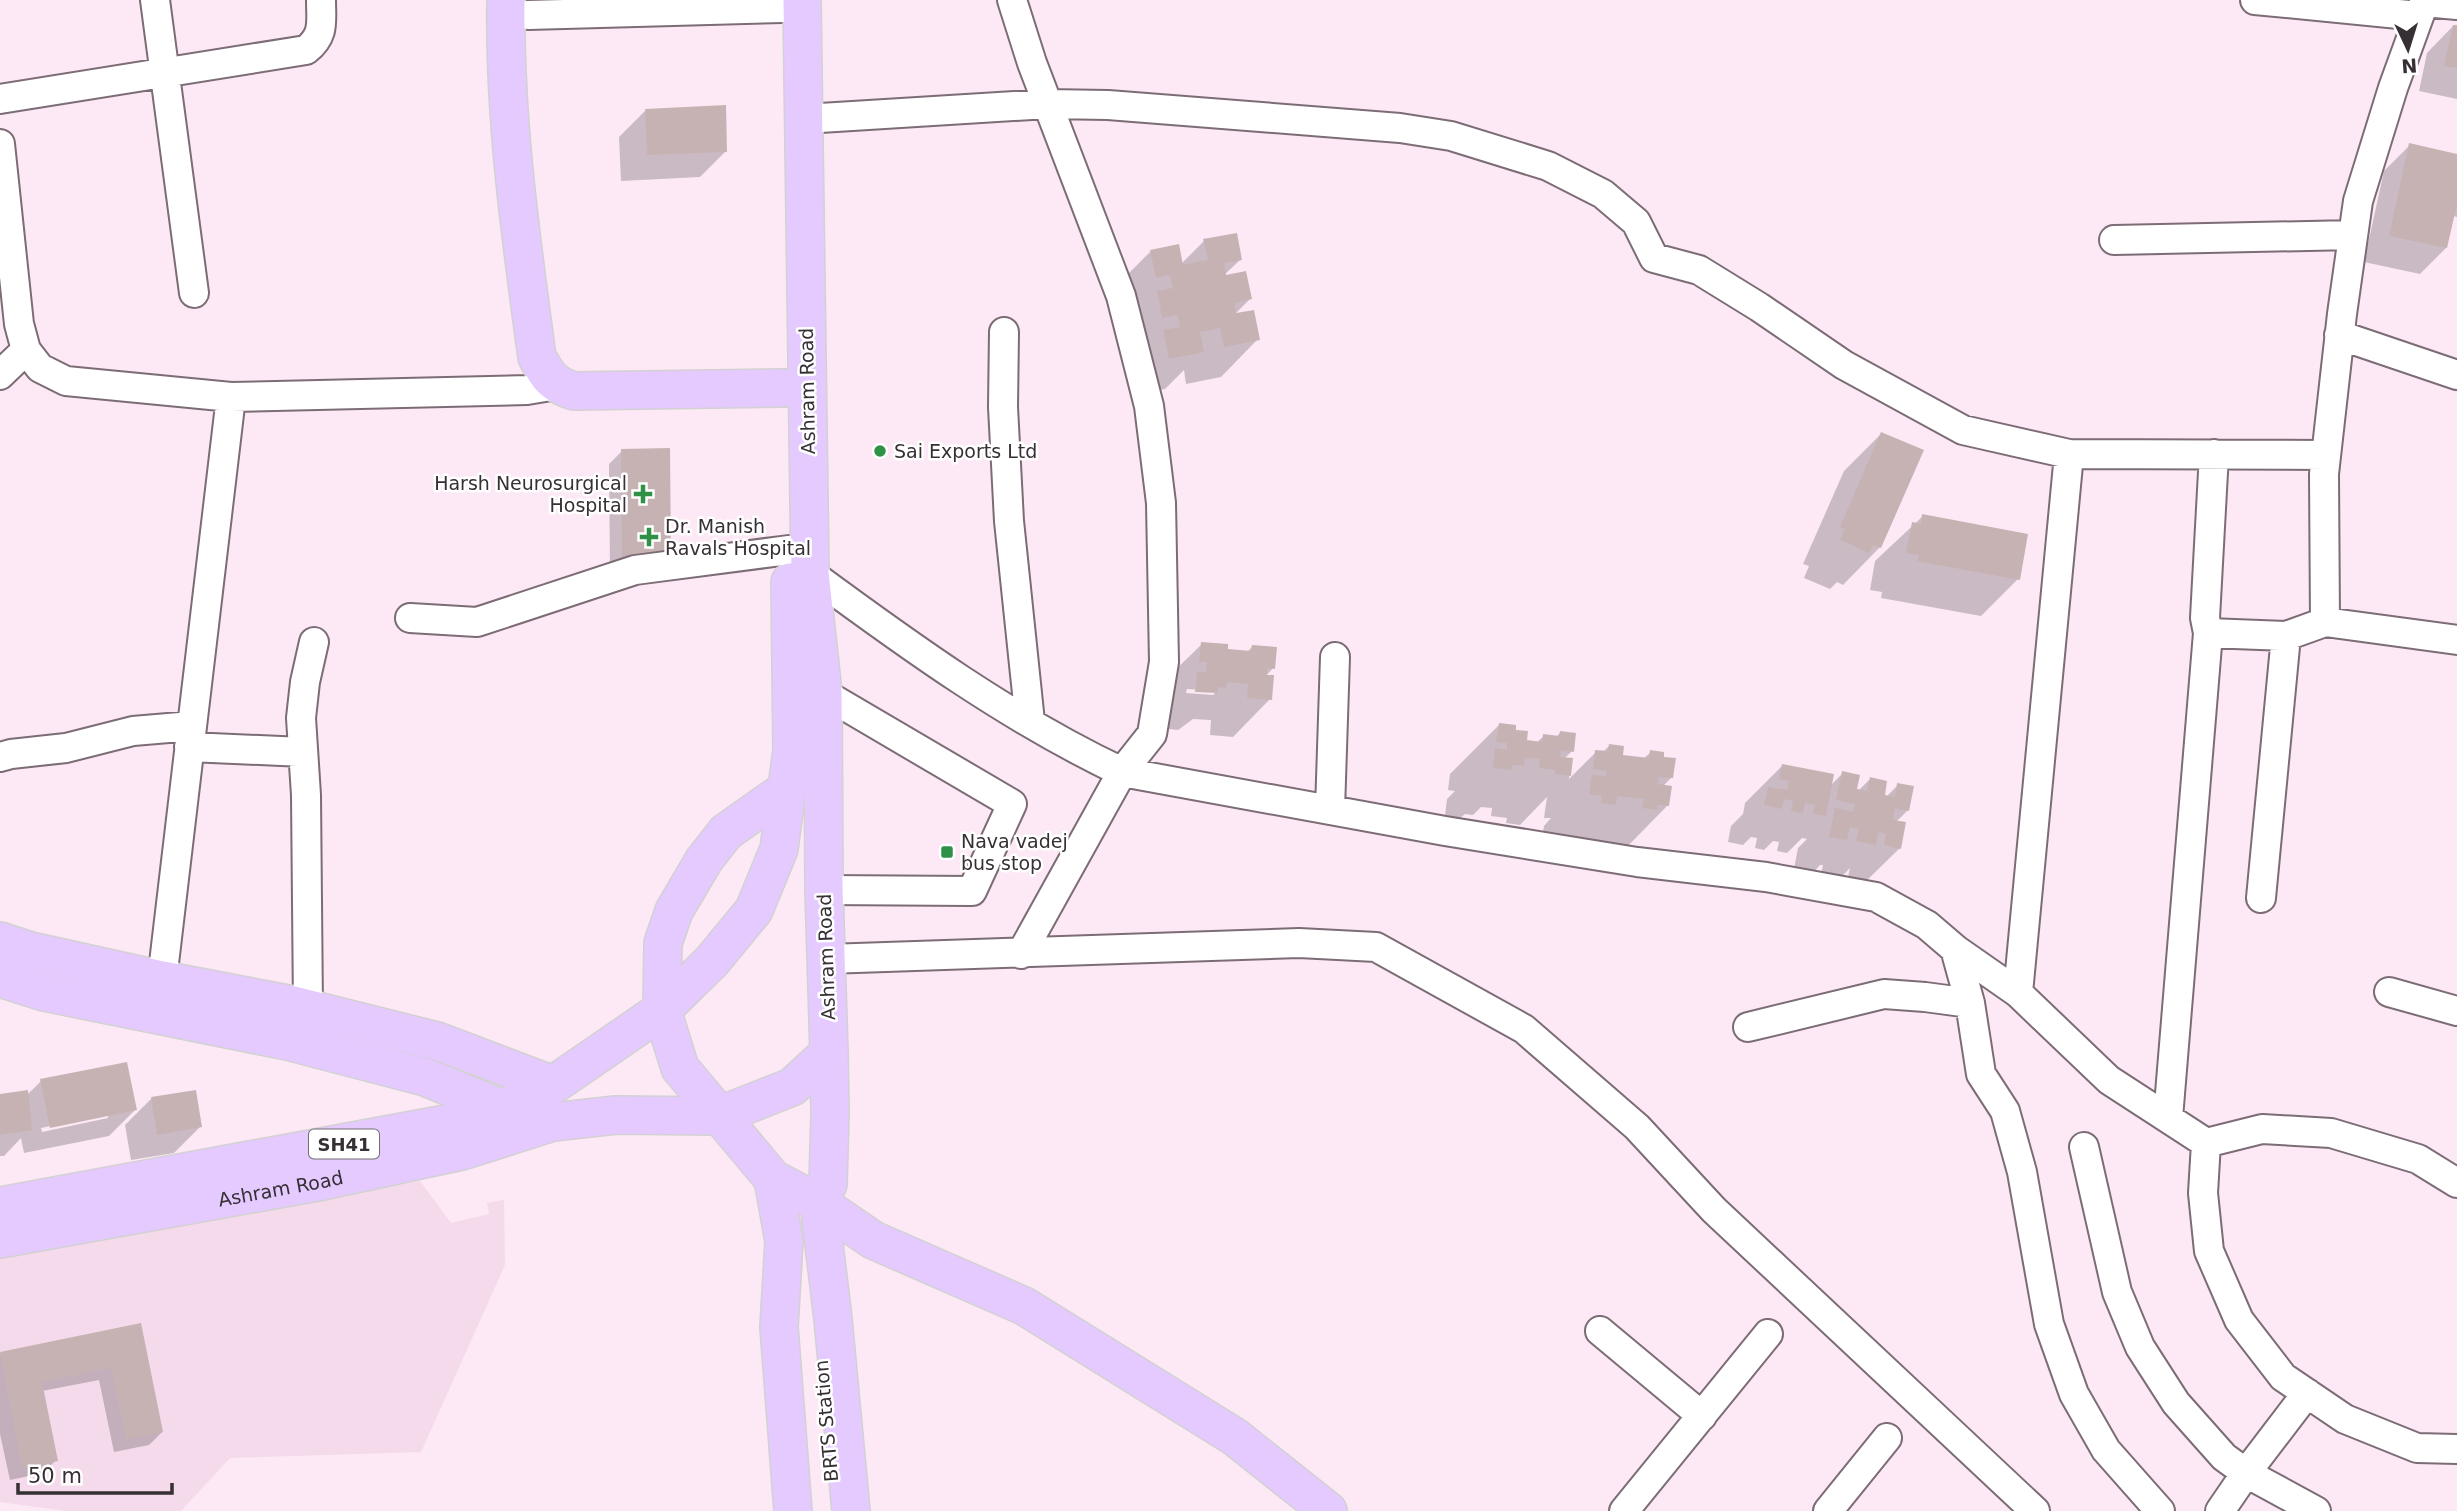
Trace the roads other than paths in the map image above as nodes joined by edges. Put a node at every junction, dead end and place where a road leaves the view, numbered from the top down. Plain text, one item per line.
1 (155, 0) edge
2 (321, 0) edge
3 (1012, 0) edge
4 (2255, 0) edge
5 (789, 3) edge
6 (712, 5) edge
7 (2457, 5) edge
8 (2423, 6) edge
9 (517, 7) edge
10 (164, 72) junction
11 (0, 99) edge
12 (1048, 104) junction
13 (803, 119) junction
14 (0, 144) edge
15 (2, 174) edge
16 (2353, 235) junction
17 (2114, 240) dead end
18 (194, 293) dead end
19 (1004, 332) dead end
20 (2339, 335) junction
21 (26, 350) junction
22 (0, 374) edge
23 (2457, 375) edge
24 (557, 385) junction
25 (785, 388) junction
26 (231, 397) junction
27 (2069, 454) junction
28 (2214, 454) junction
29 (2326, 455) junction
30 (800, 562) junction
31 (410, 618) dead end
32 (2325, 622) junction
33 (2207, 633) junction
34 (2286, 636) junction
35 (2457, 640) edge
36 (314, 642) dead end
37 (1335, 657) dead end
38 (823, 693) junction
39 (1030, 722) junction
40 (191, 736) junction
41 (303, 752) junction
42 (0, 757) edge
43 (1122, 772) junction
44 (787, 789) junction
45 (1330, 810) junction
46 (824, 890) junction
47 (2261, 898) dead end
48 (0, 942) edge
49 (1955, 949) junction
50 (1021, 954) junction
51 (827, 959) junction
52 (0, 978) edge
53 (162, 980) junction
54 (2389, 992) dead end
55 (2018, 993) junction
56 (1970, 1003) junction
57 (308, 1009) junction
58 (662, 1010) junction
59 (2457, 1012) edge
60 (1748, 1027) dead end
61 (829, 1053) junction
62 (553, 1085) junction
63 (501, 1109) junction
64 (718, 1116) junction
65 (2168, 1118) junction
66 (553, 1122) junction
67 (2206, 1143) junction
68 (2084, 1147) dead end
69 (773, 1179) junction
70 (2457, 1183) edge
71 (823, 1193) junction
72 (0, 1206) edge
73 (0, 1239) edge
74 (824, 1255) junction
75 (783, 1277) junction
76 (1600, 1331) dead end
77 (806, 1332) junction
78 (1768, 1334) dead end
79 (2307, 1393) junction
80 (1702, 1416) junction
81 (1887, 1438) dead end
82 (2457, 1449) edge
83 (2246, 1473) junction
84 (1632, 1508) edge
85 (793, 1511) edge
86 (811, 1511) edge
87 (833, 1511) edge
88 (851, 1511) edge
89 (1328, 1511) edge
90 (1354, 1511) edge
91 (1828, 1511) edge
92 (2035, 1511) edge
93 (2160, 1511) edge
94 (2220, 1511) edge
95 (2316, 1511) edge

1 - 10 street
2 - 10 street
3 - 12 street
4 - 8 street
5 - 6 street
5 - 13 main road, Ashram Road
5 - 25 main road, Ashram Road / SH41
6 - 9 street
7 - 8 street
8 - 16 street
9 - 24 main road
10 - 11 street
10 - 18 street
12 - 13 street
12 - 27 street
12 - 43 street
13 - 30 main road, Ashram Road
14 - 15 street
15 - 21 street
16 - 17 street
16 - 20 street
19 - 39 street
20 - 23 street
20 - 29 street
21 - 22 street
21 - 26 street
24 - 25 main road
24 - 26 street
25 - 30 main road, Ashram Road / SH41
26 - 40 street
27 - 28 street
27 - 55 street
28 - 29 street
28 - 33 street
29 - 32 street
30 - 31 street
30 - 38 main road, Ashram Road
30 - 39 street
30 - 44 main road, Ashram Road / SH41
32 - 34 street
32 - 35 street
33 - 34 street
33 - 65 street
34 - 47 street
36 - 41 street
37 - 45 street
38 - 46 main road, Ashram Road
38 - 46 street
39 - 43 street
40 - 41 street
40 - 42 street
40 - 53 street
41 - 57 street
43 - 45 street
43 - 50 street
44 - 58 main road, Ashram Road / SH41
44 - 58 main road
45 - 49 street
46 - 51 main road, Ashram Road
48 - 53 main road
49 - 55 street
49 - 56 street
50 - 51 street
50 - 92 street
51 - 61 main road, Ashram Road
52 - 63 main road
53 - 57 main road
54 - 59 street
55 - 65 street
56 - 60 street
56 - 93 street
57 - 62 main road
58 - 62 main road, Ashram Road / SH41
58 - 64 main road
61 - 64 main road, Ashram Road
61 - 71 main road
62 - 63 main road, Ashram Road / SH41
63 - 66 main road
63 - 72 main road, Ashram Road / SH41
64 - 66 main road, Ashram Road
64 - 69 main road
65 - 67 street
66 - 73 main road, Ashram Road
67 - 70 street
67 - 79 street
68 - 83 street
69 - 71 main road
69 - 75 main road
71 - 74 main road
71 - 89 main road
71 - 90 main road
74 - 77 street
74 - 88 main road
75 - 77 street
75 - 85 main road
76 - 80 street
77 - 86 street, BRTS Station
77 - 87 street, BRTS Station
78 - 80 street
79 - 82 street
79 - 83 street
80 - 84 street
81 - 91 street
83 - 94 street
83 - 95 street

